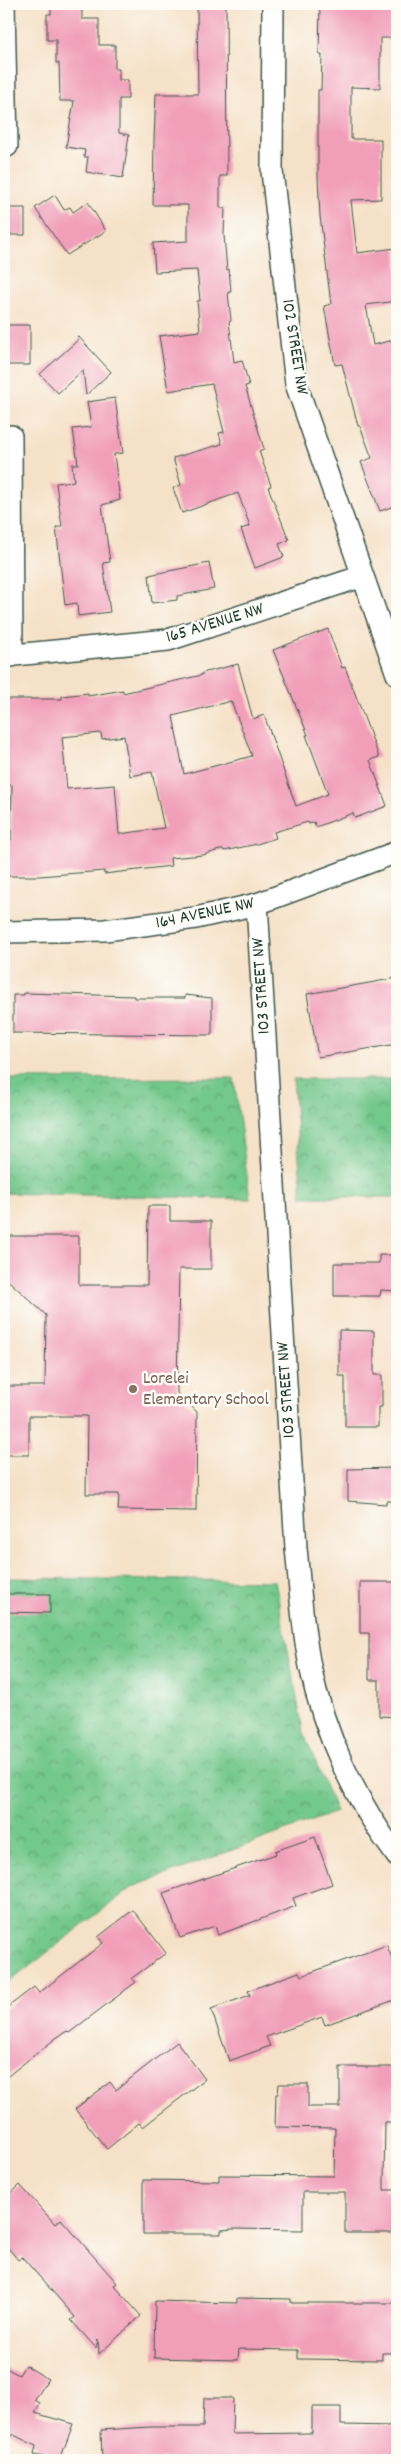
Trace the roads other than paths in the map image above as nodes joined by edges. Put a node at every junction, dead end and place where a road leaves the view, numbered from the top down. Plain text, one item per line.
1 (4, 4) edge
2 (273, 4) edge
3 (7, 146) dead end
4 (11, 436) dead end
5 (363, 576) junction
6 (8, 656) edge
7 (397, 674) edge
8 (397, 852) edge
9 (257, 904) junction
10 (4, 932) edge
11 (397, 1856) edge

1 - 3 street
2 - 5 street, 102 STREET NW
4 - 6 street
5 - 6 street, 165 AVENUE NW
5 - 7 street, 102 STREET NW
8 - 9 street, 164 AVENUE NW
9 - 10 street, 164 AVENUE NW
9 - 11 street, 103 STREET NW

